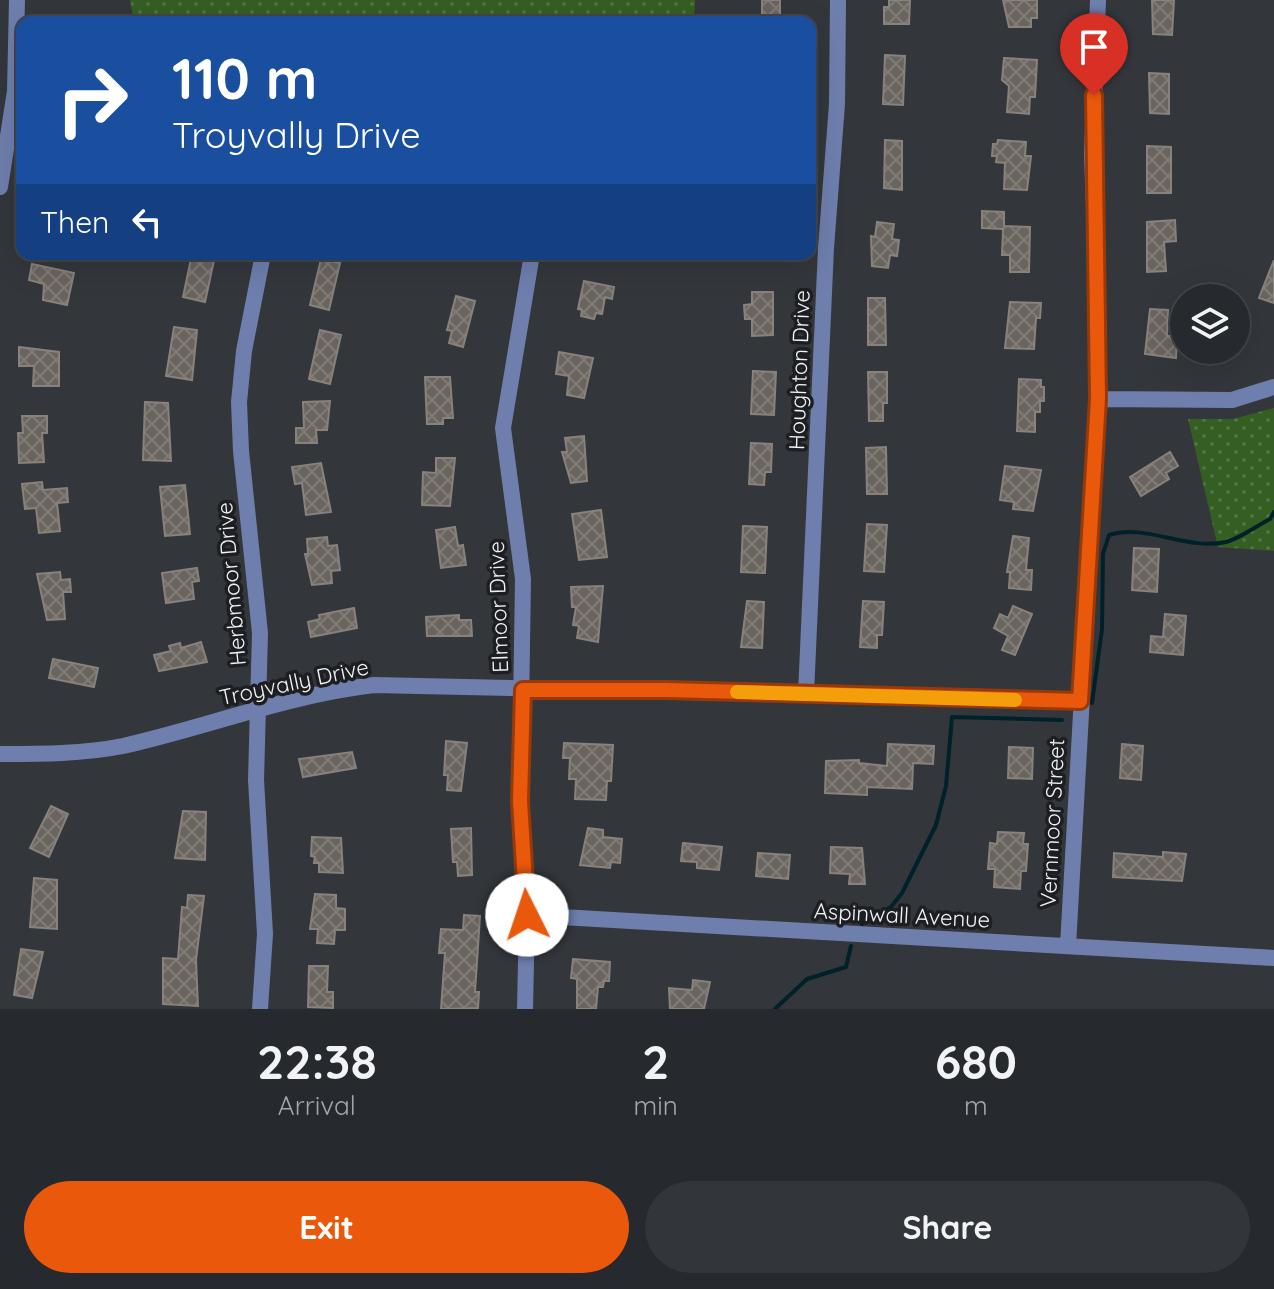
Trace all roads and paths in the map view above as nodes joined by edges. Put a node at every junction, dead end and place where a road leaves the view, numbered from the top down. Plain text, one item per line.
1 (838, 0) edge
2 (1098, 0) edge
3 (16, 46) edge
4 (0, 187) edge
5 (262, 260) edge
6 (531, 260) edge
7 (1274, 387) edge
8 (1098, 399) junction
9 (523, 690) junction
10 (806, 694) junction
11 (1080, 701) junction
12 (259, 710) junction
13 (0, 754) edge
14 (527, 915) junction
15 (1068, 946) junction
16 (1274, 958) edge
17 (260, 1009) edge
18 (525, 1009) edge

1 - 10 street, Houghton Drive
2 - 8 street, Vernmoor Street
3 - 4 street
5 - 12 street, Herbmoor Drive
6 - 9 street, Elmoor Drive
7 - 8 street
8 - 11 street, Vernmoor Street
9 - 10 street, Troyvally Drive
9 - 12 street, Troyvally Drive
9 - 14 street, Elmoor Drive
10 - 11 street, Troyvally Drive
11 - 15 street, Vernmoor Street
12 - 13 street, Troyvally Drive
12 - 17 street, Herbmoor Drive
14 - 15 street, Aspinwall Avenue
14 - 18 street, Elmoor Drive
15 - 16 street, Aspinwall Avenue

